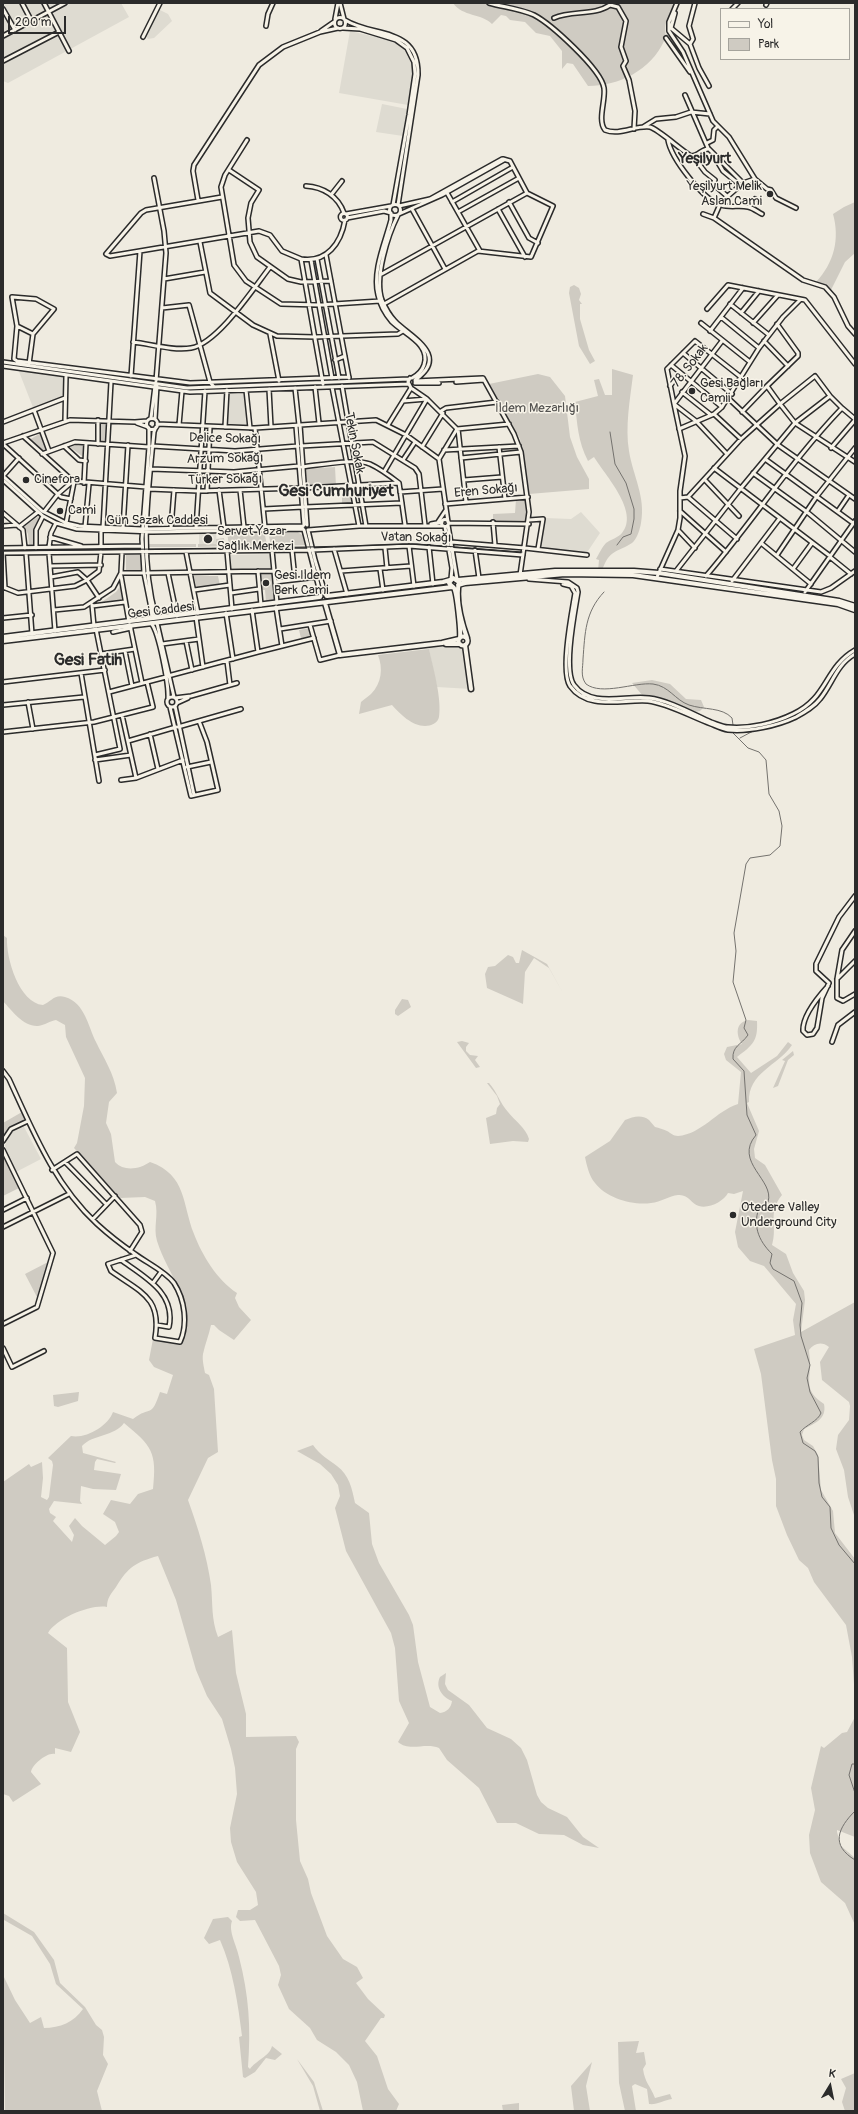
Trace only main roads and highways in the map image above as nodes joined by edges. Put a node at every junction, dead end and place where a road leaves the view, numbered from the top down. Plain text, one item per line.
1 (659, 573) junction
2 (520, 575) junction
3 (451, 579) junction
4 (457, 579) junction
5 (455, 586) junction
6 (321, 596) junction
7 (327, 596) junction
8 (324, 603) junction
9 (277, 605) junction
10 (855, 606) edge
11 (855, 610) edge
12 (197, 615) junction
13 (154, 617) junction
14 (154, 623) junction
15 (130, 625) junction
16 (95, 628) junction
17 (3, 637) edge
18 (459, 638) junction
19 (467, 638) junction
20 (3, 641) edge
21 (442, 643) junction
22 (462, 645) junction
23 (471, 688) dead end

1 - 2 main road
1 - 10 main road
1 - 11 main road
2 - 4 main road, Gesi Caddesi
2 - 5 main road, Gesi Caddesi
3 - 4 main road, Gesi Caddesi
3 - 5 main road
3 - 7 main road, Gesi Caddesi
4 - 5 main road
5 - 8 main road, Gesi Caddesi
5 - 18 main road
5 - 19 main road
6 - 7 main road, Gesi Caddesi
6 - 8 main road
6 - 9 main road, Gesi Caddesi
7 - 8 main road
8 - 9 main road, Gesi Caddesi
8 - 21 main road
9 - 12 main road, Gesi Caddesi
9 - 12 main road, Gesi Caddesi
12 - 13 main road, Gesi Caddesi
12 - 14 main road, Gesi Caddesi
13 - 14 main road
13 - 15 main road, Gesi Caddesi
14 - 15 main road, Gesi Caddesi
15 - 16 main road, Gesi Caddesi
16 - 17 main road, Gesi Caddesi
16 - 20 main road, Gesi Caddesi
18 - 19 main road
18 - 21 main road
18 - 22 main road
19 - 22 main road
21 - 22 main road
22 - 23 main road

